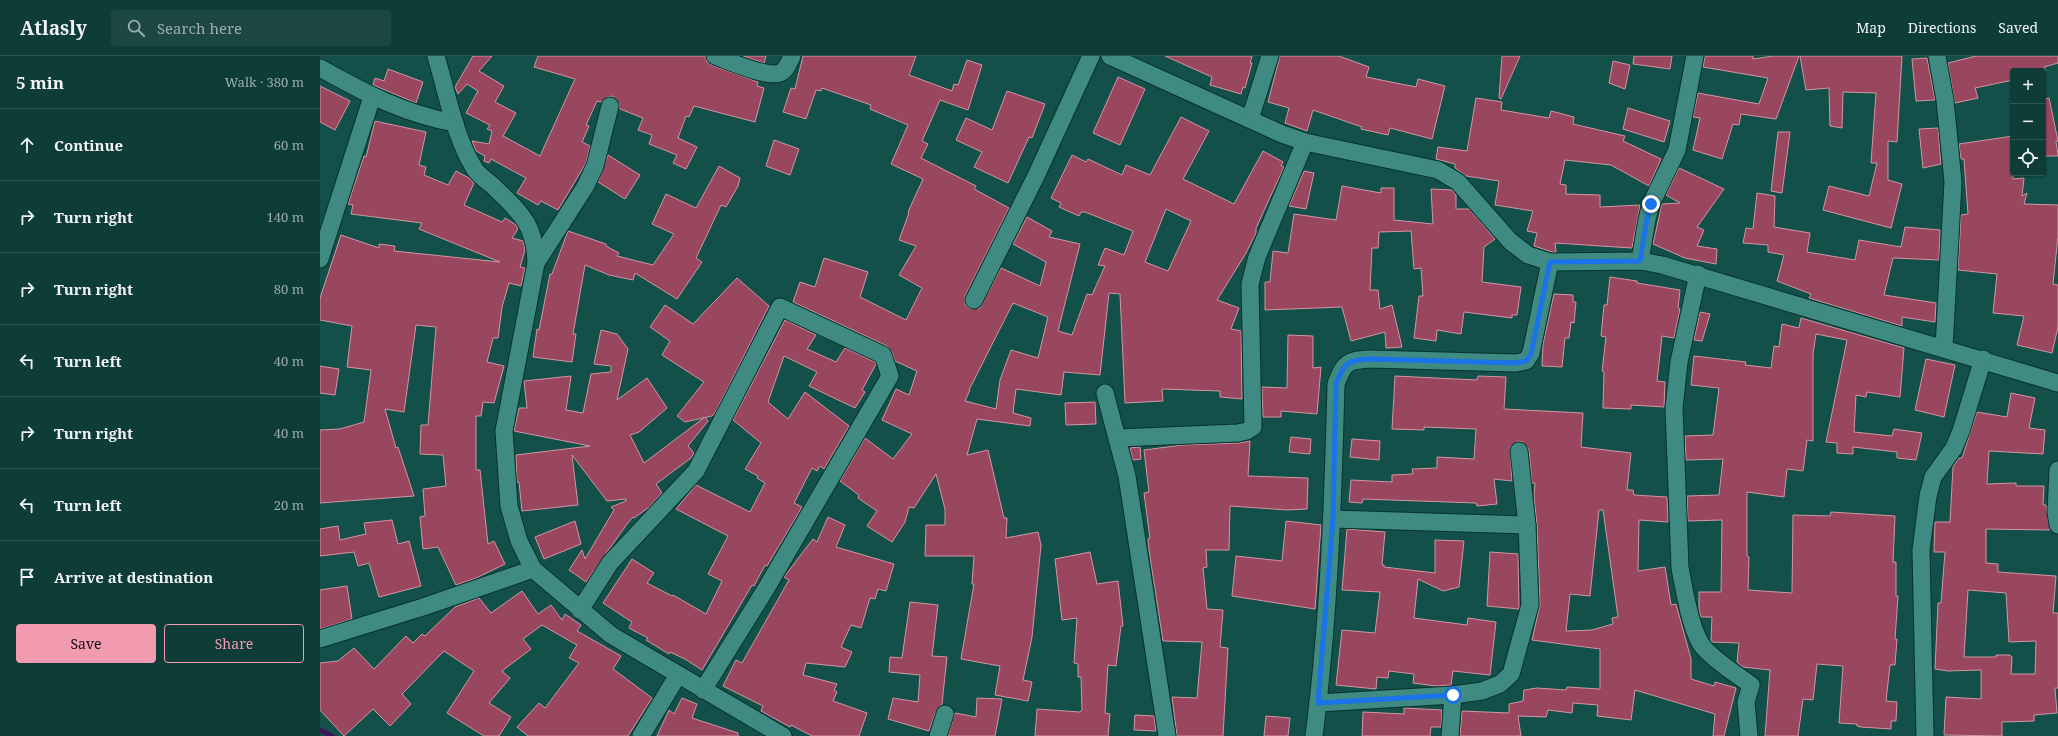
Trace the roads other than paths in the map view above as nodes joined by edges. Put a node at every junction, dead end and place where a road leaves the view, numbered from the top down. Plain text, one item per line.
1 (436, 56) edge
2 (714, 56) edge
3 (792, 56) edge
4 (1091, 56) edge
5 (1110, 56) edge
6 (1270, 56) edge
7 (1695, 56) edge
8 (1937, 56) edge
9 (320, 68) edge
10 (372, 97) junction
11 (610, 106) dead end
12 (1250, 119) junction
13 (455, 122) junction
14 (1304, 142) junction
15 (326, 217) edge
16 (320, 259) edge
17 (1640, 261) junction
18 (1550, 262) junction
19 (536, 263) junction
20 (1698, 274) junction
21 (974, 300) dead end
22 (1944, 348) junction
23 (1983, 359) junction
24 (2058, 383) edge
25 (1105, 393) dead end
26 (1118, 438) junction
27 (1520, 451) dead end
28 (2058, 470) edge
29 (1333, 519) junction
30 (1527, 524) junction
31 (2058, 525) edge
32 (533, 569) junction
33 (580, 610) junction
34 (320, 639) edge
35 (678, 675) junction
36 (703, 690) junction
37 (1453, 695) junction
38 (1318, 703) junction
39 (945, 714) dead end
40 (640, 736) edge
41 (784, 736) edge
42 (938, 736) edge
43 (1167, 736) edge
44 (1314, 736) edge
45 (1450, 736) edge
46 (1749, 736) edge
47 (1925, 736) edge

1 - 13 street
2 - 3 street
4 - 21 street
5 - 12 street
6 - 12 street
7 - 17 street
8 - 22 street
9 - 10 street
10 - 13 street
10 - 15 street
11 - 19 street
12 - 14 street
13 - 19 street
14 - 18 street
14 - 26 street
15 - 16 street
17 - 18 street
17 - 20 street
18 - 29 street
19 - 32 street
20 - 22 street
20 - 46 street
22 - 23 street
23 - 24 street
23 - 47 street
25 - 26 street
26 - 43 street
27 - 30 street
28 - 31 street
29 - 30 street
29 - 38 street
30 - 37 street
32 - 33 street
32 - 34 street
33 - 35 street
33 - 36 street
35 - 36 street
35 - 40 street
36 - 41 street
37 - 38 street
37 - 45 street
38 - 44 street
39 - 42 street

